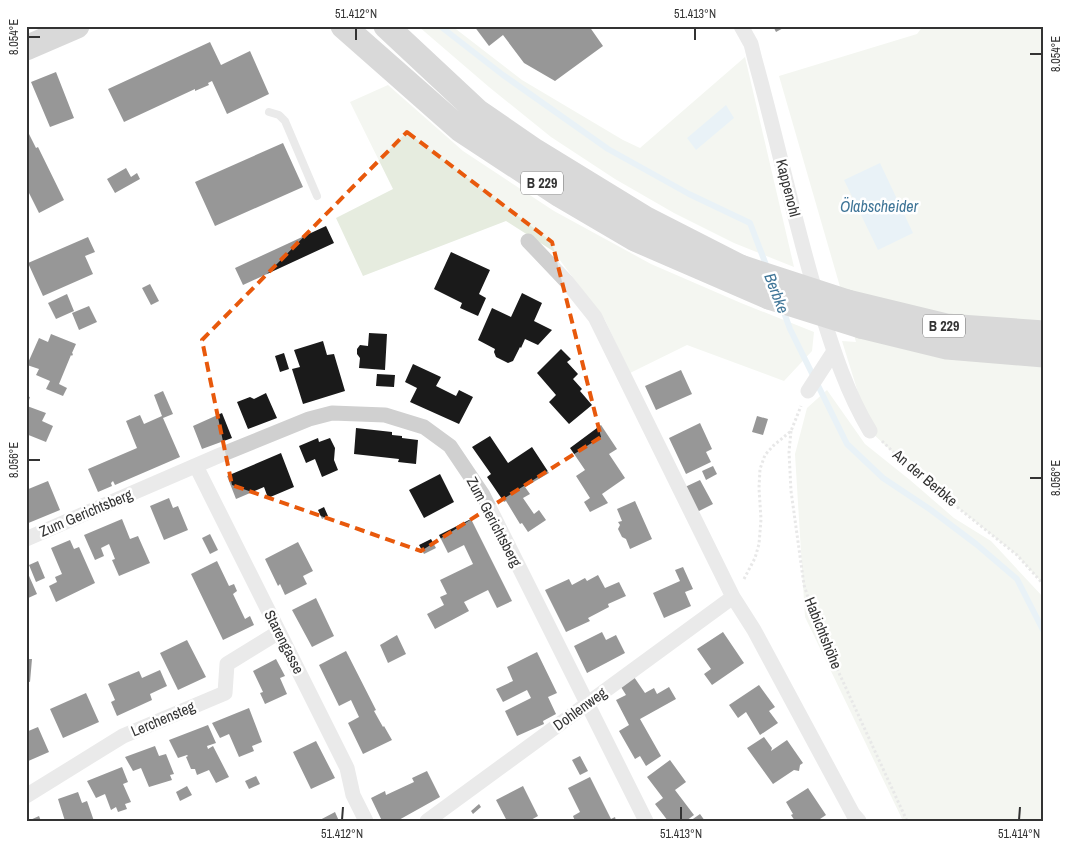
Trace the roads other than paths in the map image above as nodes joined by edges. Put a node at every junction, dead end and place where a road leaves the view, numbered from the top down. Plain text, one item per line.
1 (77, 26) edge
2 (343, 26) edge
3 (386, 26) edge
4 (741, 26) edge
5 (26, 48) edge
6 (270, 112) dead end
7 (317, 196) dead end
8 (528, 241) dead end
9 (1044, 333) edge
10 (834, 350) junction
11 (1044, 355) edge
12 (808, 391) road end
13 (870, 431) road end
14 (196, 466) junction
15 (26, 539) edge
16 (733, 597) junction
17 (279, 632) junction
18 (588, 704) junction
19 (26, 796) edge
20 (366, 821) edge
21 (427, 821) edge
22 (646, 821) edge
23 (859, 821) edge

1 - 5 main road
2 - 11 main road, B 229, bridge
3 - 9 main road, B 229, bridge
4 - 10 street, Kappenohl
6 - 7 lane
8 - 16 street
10 - 12 street
10 - 13 street
14 - 15 street, Zum Gerichtsberg
14 - 17 street, Starengasse
14 - 18 street, Zum Gerichtsberg
16 - 18 street, Dohlenweg
16 - 23 street
17 - 19 street, Lerchensteg
17 - 20 street, Starengasse
18 - 21 street, Dohlenweg
18 - 22 street, Zum Gerichtsberg

